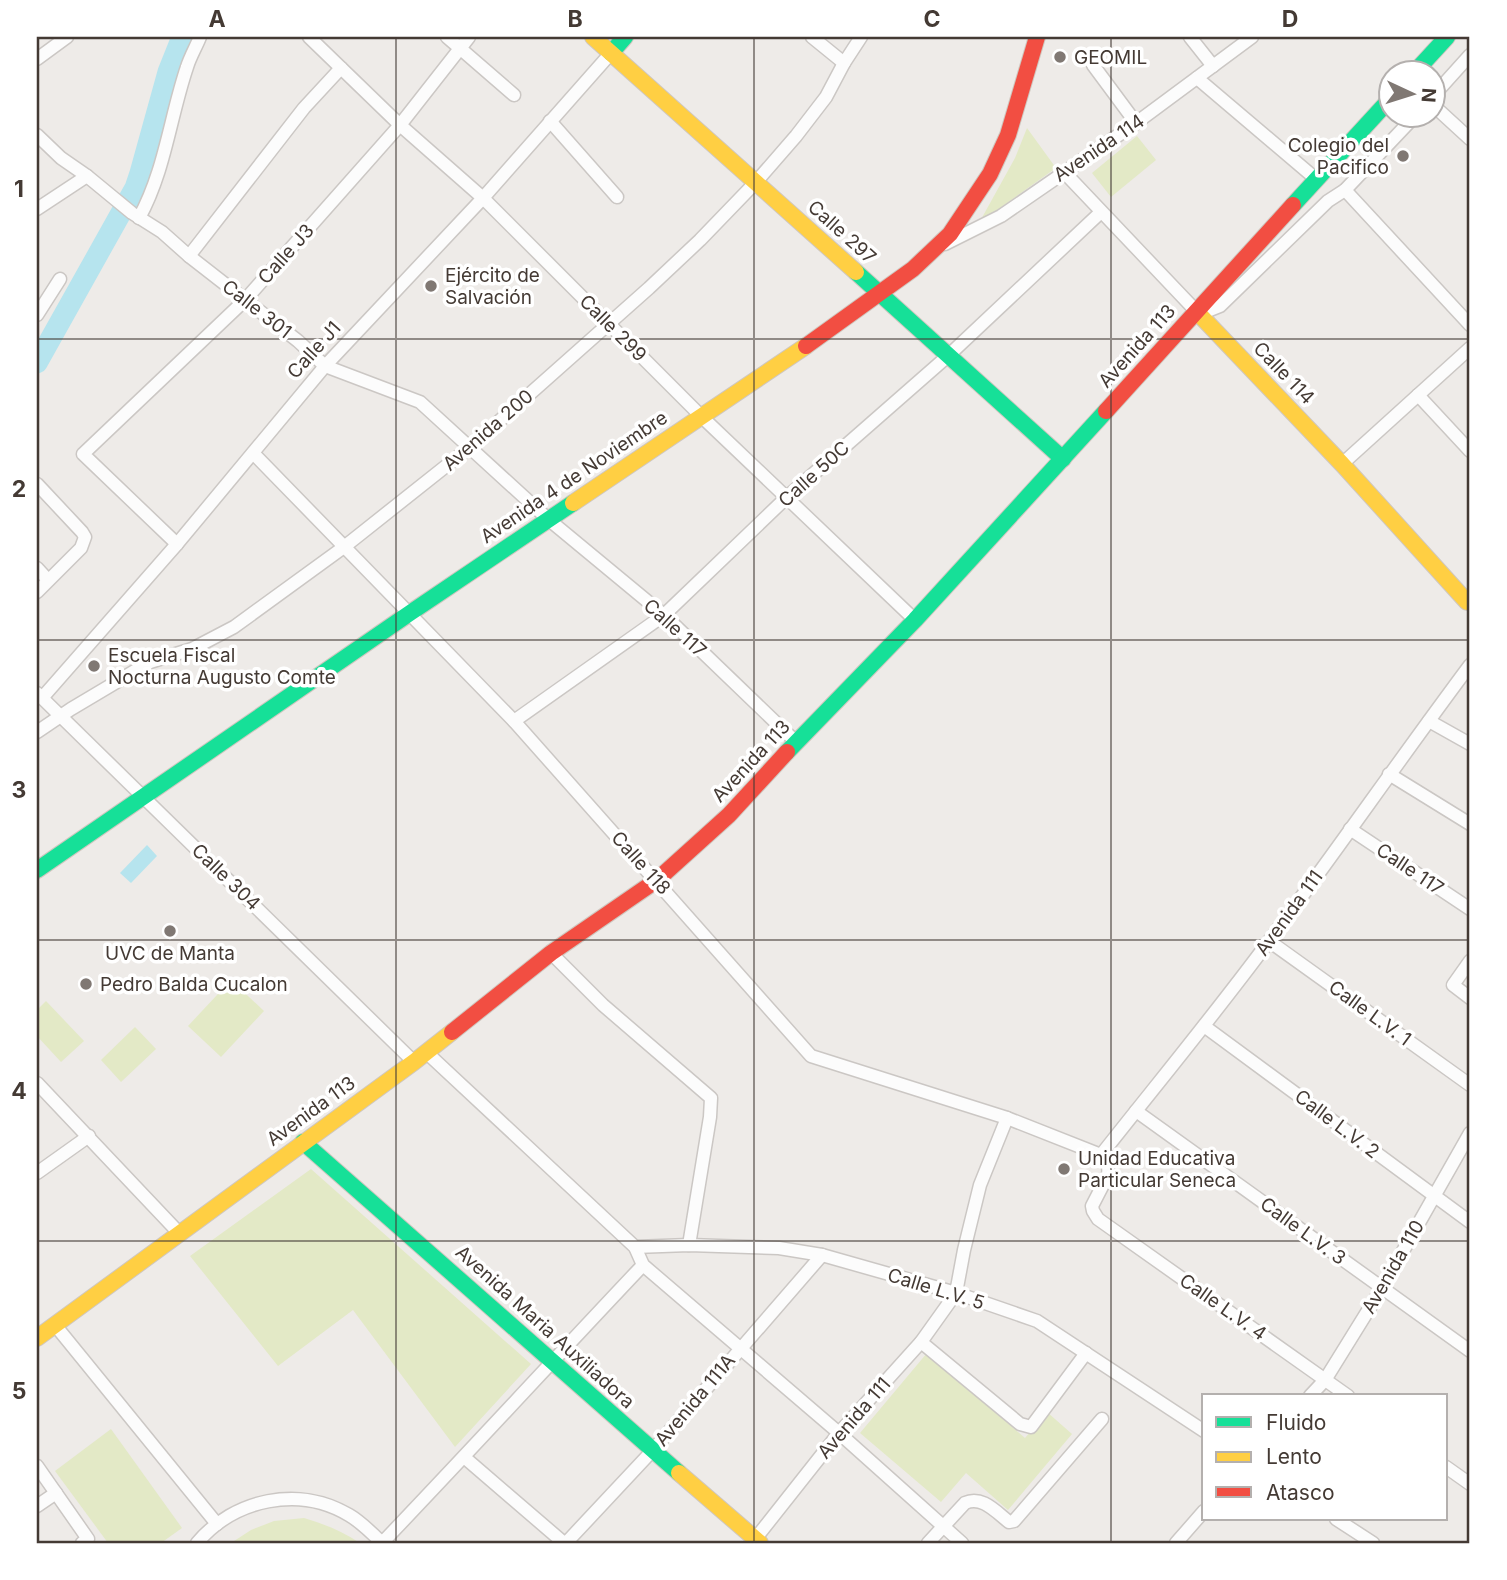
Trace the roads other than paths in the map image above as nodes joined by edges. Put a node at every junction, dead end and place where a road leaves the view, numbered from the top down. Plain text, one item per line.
1 (67, 37) edge
2 (200, 37) edge
3 (310, 37) edge
4 (447, 37) edge
5 (469, 37) edge
6 (593, 37) edge
7 (625, 37) edge
8 (812, 37) edge
9 (862, 37) edge
10 (1037, 37) edge
11 (1190, 37) edge
12 (1252, 37) edge
13 (1447, 37) edge
14 (461, 48) junction
15 (611, 53) junction
16 (1470, 55) edge
17 (37, 59) edge
18 (1426, 60) edge
19 (844, 63) junction
20 (1093, 65) dead end
21 (1213, 66) junction
22 (341, 68) junction
23 (1197, 78) junction
24 (1448, 79) edge
25 (514, 95) dead end
26 (1378, 111) edge
27 (1448, 119) edge
28 (550, 121) junction
29 (1136, 123) junction
30 (400, 125) junction
31 (1402, 130) edge
32 (37, 135) edge
33 (1470, 139) edge
34 (1064, 172) junction
35 (87, 176) junction
36 (1316, 179) junction
37 (756, 182) junction
38 (1345, 190) junction
39 (617, 197) dead end
40 (483, 198) junction
41 (37, 209) edge
42 (1101, 212) junction
43 (135, 216) junction
44 (938, 247) junction
45 (189, 256) junction
46 (60, 279) dead end
47 (879, 293) junction
48 (246, 300) junction
49 (1197, 312) junction
50 (37, 315) edge
51 (609, 324) junction
52 (1470, 325) edge
53 (1470, 348) edge
54 (949, 355) junction
55 (325, 366) junction
56 (1418, 395) junction
57 (701, 416) junction
58 (470, 447) junction
59 (1470, 452) edge
60 (253, 453) junction
61 (1063, 459) junction
62 (1342, 464) junction
63 (37, 484) edge
64 (787, 497) junction
65 (548, 519) junction
66 (177, 544) junction
67 (344, 547) junction
68 (37, 568) edge
69 (48, 580) junction
70 (37, 592) edge
71 (1469, 603) edge
72 (410, 613) junction
73 (664, 615) junction
74 (915, 620) junction
75 (1470, 666) edge
76 (39, 695) edge
77 (61, 716) junction
78 (514, 721) junction
79 (1429, 721) junction
80 (37, 732) edge
81 (796, 742) junction
82 (1470, 744) edge
83 (1389, 774) junction
84 (145, 797) junction
85 (1470, 824) edge
86 (1350, 829) junction
87 (37, 870) edge
88 (657, 880) junction
89 (1470, 908) edge
90 (1269, 941) junction
91 (551, 953) junction
92 (1470, 961) edge
93 (1470, 998) edge
94 (1205, 1026) junction
95 (420, 1057) junction
96 (37, 1083) edge
97 (1470, 1085) edge
98 (1136, 1111) junction
99 (1007, 1118) junction
100 (1470, 1133) edge
101 (89, 1136) junction
102 (303, 1142) junction
103 (1101, 1155) junction
104 (37, 1173) edge
105 (1434, 1196) junction
106 (1470, 1222) edge
107 (180, 1234) junction
108 (689, 1245) junction
109 (635, 1247) junction
110 (822, 1255) junction
111 (643, 1265) junction
112 (1382, 1288) junction
113 (956, 1293) junction
114 (55, 1325) junction
115 (37, 1338) edge
116 (921, 1342) junction
117 (740, 1348) junction
118 (1470, 1351) edge
119 (1086, 1353) junction
120 (553, 1361) junction
121 (1325, 1380) junction
122 (1312, 1394) edge
123 (1345, 1394) edge
124 (1102, 1419) dead end
125 (1202, 1430) edge
126 (839, 1433) junction
127 (653, 1451) junction
128 (464, 1457) junction
129 (37, 1466) edge
130 (1448, 1468) edge
131 (1470, 1484) edge
132 (55, 1493) junction
133 (37, 1506) edge
134 (1202, 1513) edge
135 (1338, 1520) edge
136 (217, 1524) junction
137 (942, 1527) junction
138 (756, 1542) edge
139 (82, 1543) edge
140 (197, 1543) edge
141 (382, 1543) edge
142 (565, 1543) edge
143 (928, 1543) edge
144 (962, 1543) edge
145 (1175, 1543) edge
146 (1373, 1543) edge

1 - 17 street
2 - 43 street
3 - 22 street, Calle 299
4 - 14 street
5 - 14 street, Calle J3
6 - 15 main road, Calle 297
7 - 15 main road, Calle J1
8 - 19 street
9 - 19 street, Avenida 200
10 - 44 main road, Avenida 4 de Noviembre
11 - 21 street
12 - 21 street, Avenida 114
13 - 18 main road
14 - 25 street
14 - 30 street, Calle J3
15 - 28 street, Calle J1
15 - 37 main road, Calle 297
16 - 24 street
19 - 37 street, Avenida 200
20 - 29 street
21 - 23 street, Avenida 114
22 - 30 street, Calle 299
22 - 45 street
23 - 29 street, Avenida 114
23 - 36 street
26 - 36 main road, Avenida 113
27 - 33 street
28 - 39 street
28 - 40 street, Calle J1
29 - 34 street, Avenida 114
30 - 40 street, Calle 299
30 - 48 street, Calle J3
31 - 38 street
32 - 35 street, Calle 301
34 - 42 street, Calle 114
34 - 44 street, Avenida 114
35 - 41 street
35 - 43 street, Calle 301
36 - 49 main road, Avenida 113
37 - 47 main road, Calle 297
37 - 51 street, Avenida 200
38 - 49 street
38 - 52 street
40 - 51 street, Calle 299
40 - 55 street, Calle J1
42 - 49 street, Calle 114
42 - 54 street, Calle 50C
43 - 45 street, Calle 301
44 - 47 main road, Avenida 4 de Noviembre
45 - 48 street, Calle 301
46 - 50 street
47 - 54 main road, Calle 297
47 - 57 main road, Avenida 4 de Noviembre
48 - 55 street, Calle 301
48 - 66 street, Calle J3
49 - 61 main road, Avenida 113
49 - 62 main road, Calle 114
51 - 57 street, Calle 299
51 - 58 street, Avenida 200
53 - 56 street
54 - 61 main road, Calle 297
54 - 64 street, Calle 50C
55 - 58 street, Calle 301
55 - 60 street, Calle J1
56 - 59 street
56 - 62 street
57 - 64 street, Calle 299
57 - 65 main road, Avenida 4 de Noviembre
58 - 65 street, Calle 301
58 - 67 street, Avenida 200
60 - 66 street, Calle J1
60 - 67 street, Calle 118
61 - 74 main road, Avenida 113
62 - 71 main road, Calle 114
63 - 69 street
64 - 73 street, Calle 50C
64 - 74 street, Calle 299
65 - 72 main road, Avenida 4 de Noviembre
65 - 73 street, Calle 117
66 - 76 street, Calle J1
67 - 72 street, Calle 118
67 - 77 street, Avenida 200
68 - 69 street
69 - 70 street
72 - 78 street, Calle 118
72 - 84 main road, Avenida 4 de Noviembre
73 - 78 street, Calle 50C
73 - 81 street, Calle 117
74 - 81 main road, Avenida 113
75 - 79 street, Avenida 111
76 - 77 street, Calle 304
77 - 80 street, Avenida 200
77 - 84 street, Calle 304
78 - 88 street, Calle 118
79 - 82 street
79 - 83 street, Avenida 111
81 - 88 main road, Avenida 113
83 - 85 street
83 - 86 street, Avenida 111
84 - 87 main road, Avenida 4 de Noviembre
84 - 95 street, Calle 304
86 - 89 street, Calle 117
86 - 90 street, Avenida 111
88 - 91 main road, Avenida 113
88 - 99 street, Calle 118
90 - 94 street, Avenida 111
90 - 97 street, Calle L.V. 1
91 - 95 main road, Avenida 113
91 - 108 street
92 - 93 street
94 - 98 street, Avenida 111
94 - 105 street, Calle L.V. 2
95 - 102 main road, Avenida 113
95 - 109 street, Calle 304
96 - 101 street
98 - 103 street, Avenida 111
98 - 112 street, Calle L.V. 3
99 - 103 street, Calle 118
99 - 113 street
100 - 105 street, Avenida 110
101 - 104 street
101 - 107 street
102 - 107 main road, Avenida 113
102 - 120 main road, Avenida Maria Auxiliadora
103 - 121 street, Calle L.V. 4
105 - 106 street, Calle L.V. 2
105 - 112 street, Avenida 110
107 - 114 main road, Avenida 113
108 - 109 street, Calle L.V. 5
108 - 110 street, Calle L.V. 5
109 - 111 street
110 - 113 street, Calle L.V. 5
110 - 117 street, Avenida 111A
111 - 117 street
111 - 120 street
112 - 118 street, Calle L.V. 3
112 - 121 street, Avenida 110
113 - 116 street, Avenida 111
113 - 119 street, Calle L.V. 5
114 - 115 main road, Avenida 113
114 - 136 street
116 - 119 street
116 - 126 street, Avenida 111
117 - 126 street
117 - 127 street, Avenida 111A
119 - 125 street, Calle L.V. 5
120 - 127 main road, Avenida Maria Auxiliadora
120 - 128 street
121 - 122 street, Avenida 110
121 - 123 street, Calle L.V. 4
124 - 137 street
126 - 137 street
126 - 138 street, Avenida 111
127 - 138 main road, Avenida Maria Auxiliadora
127 - 142 street, Avenida 111A
128 - 141 street
128 - 142 street
129 - 132 street
130 - 131 street
132 - 133 street
132 - 139 street
134 - 145 street
135 - 146 street
136 - 140 street
136 - 141 street
137 - 143 street
137 - 144 street

